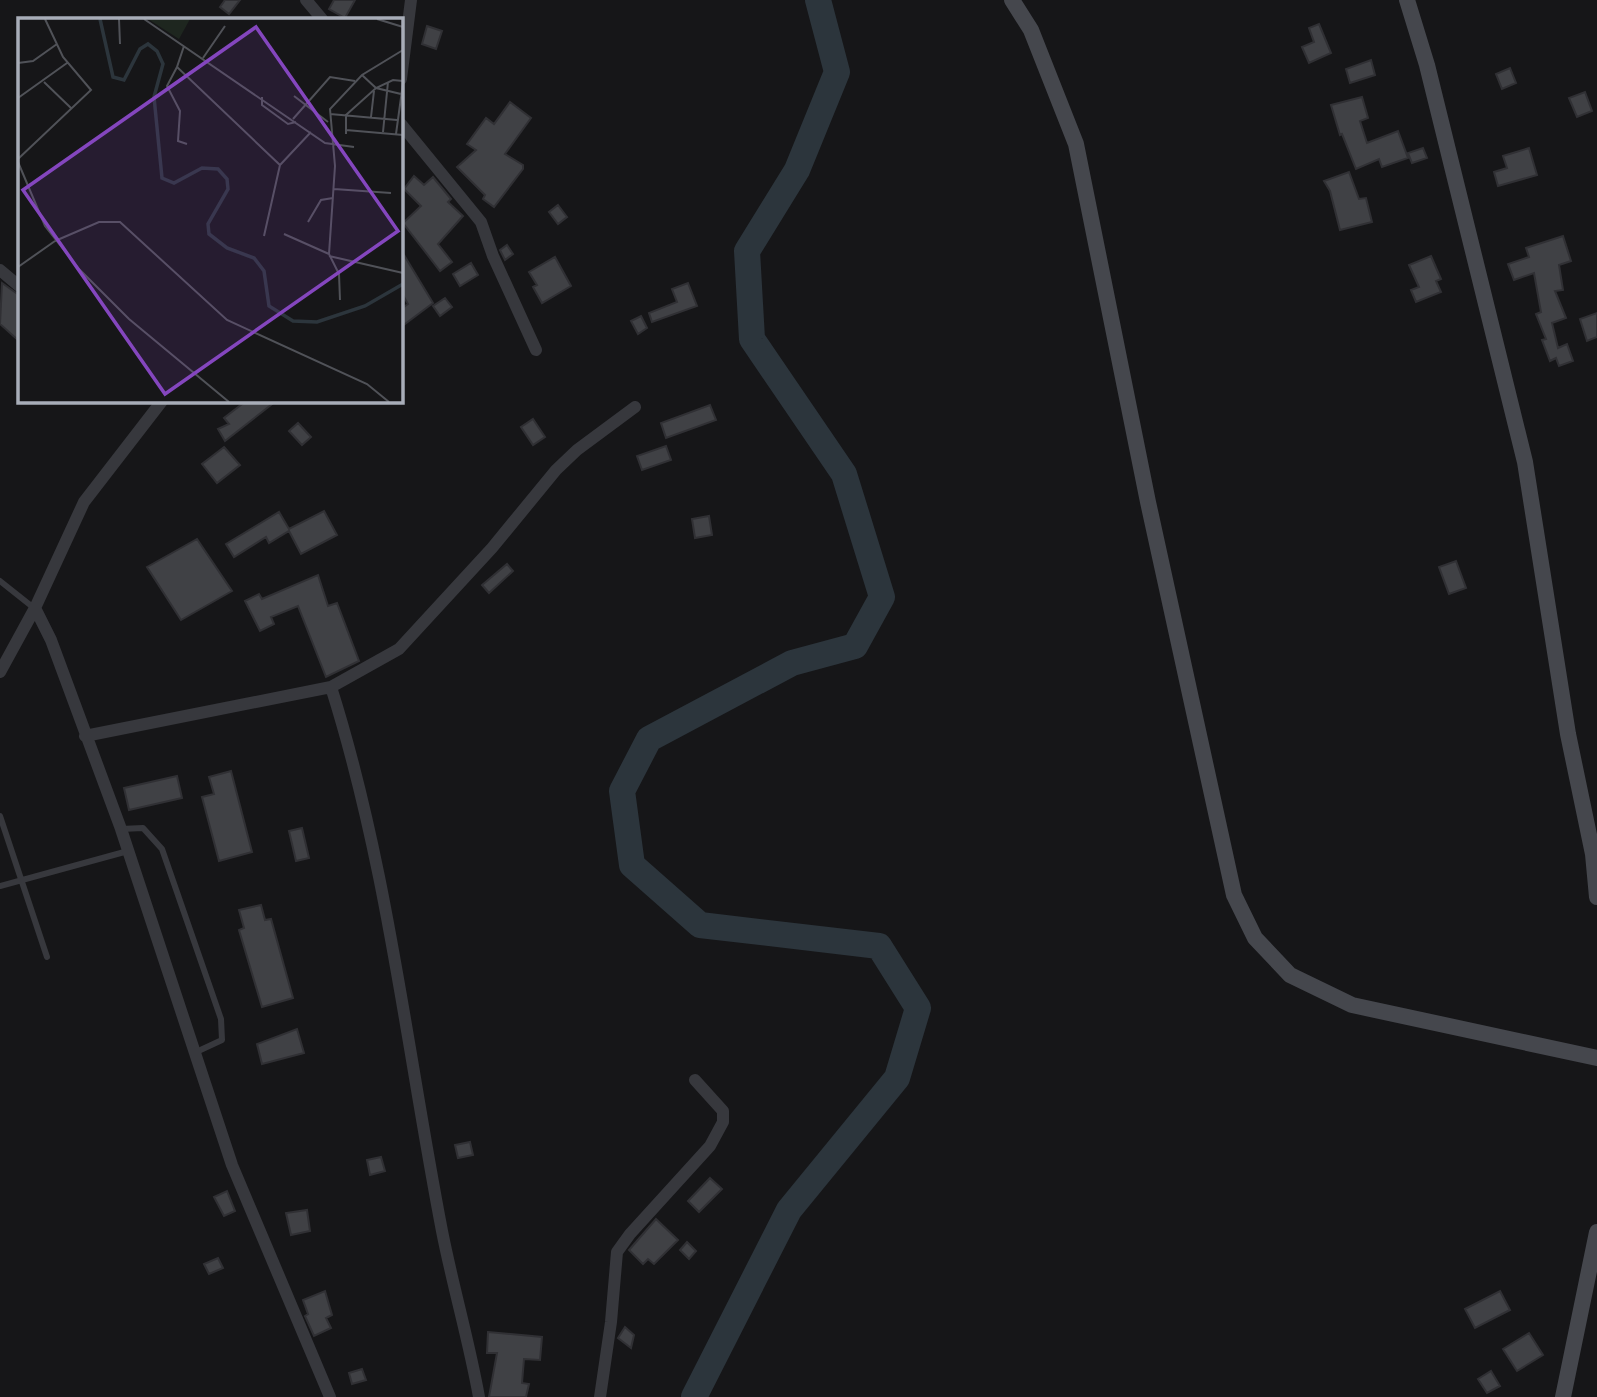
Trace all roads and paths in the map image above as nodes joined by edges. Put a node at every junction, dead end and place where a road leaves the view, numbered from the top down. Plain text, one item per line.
1 (306, 0) edge
2 (411, 0) edge
3 (1012, 0) edge
4 (1407, 0) edge
5 (321, 18) edge
6 (402, 71) edge
7 (402, 125) edge
8 (0, 270) edge
9 (18, 285) edge
10 (536, 350) dead end
11 (161, 402) edge
12 (635, 407) dead end
13 (0, 581) edge
14 (35, 608) junction
15 (0, 672) edge
16 (331, 687) junction
17 (85, 736) junction
18 (0, 816) edge
19 (121, 830) junction
20 (128, 851) junction
21 (21, 881) junction
22 (0, 886) edge
23 (1597, 897) edge
24 (47, 957) dead end
25 (194, 1053) junction
26 (1597, 1058) edge
27 (695, 1080) dead end
28 (1597, 1232) edge
29 (330, 1397) edge
30 (479, 1397) edge
31 (600, 1397) edge
32 (1563, 1397) edge

1 - 5 street
2 - 6 street
3 - 26 main road
4 - 23 main road
7 - 10 street
8 - 9 street
11 - 14 street
12 - 16 street
13 - 14 lane
14 - 15 street
14 - 17 street
16 - 17 street
16 - 30 street
17 - 19 street
18 - 21 lane
19 - 20 street
19 - 25 lane
20 - 21 lane
20 - 25 street
21 - 22 lane
21 - 24 lane
25 - 29 street
27 - 31 street
28 - 32 main road

